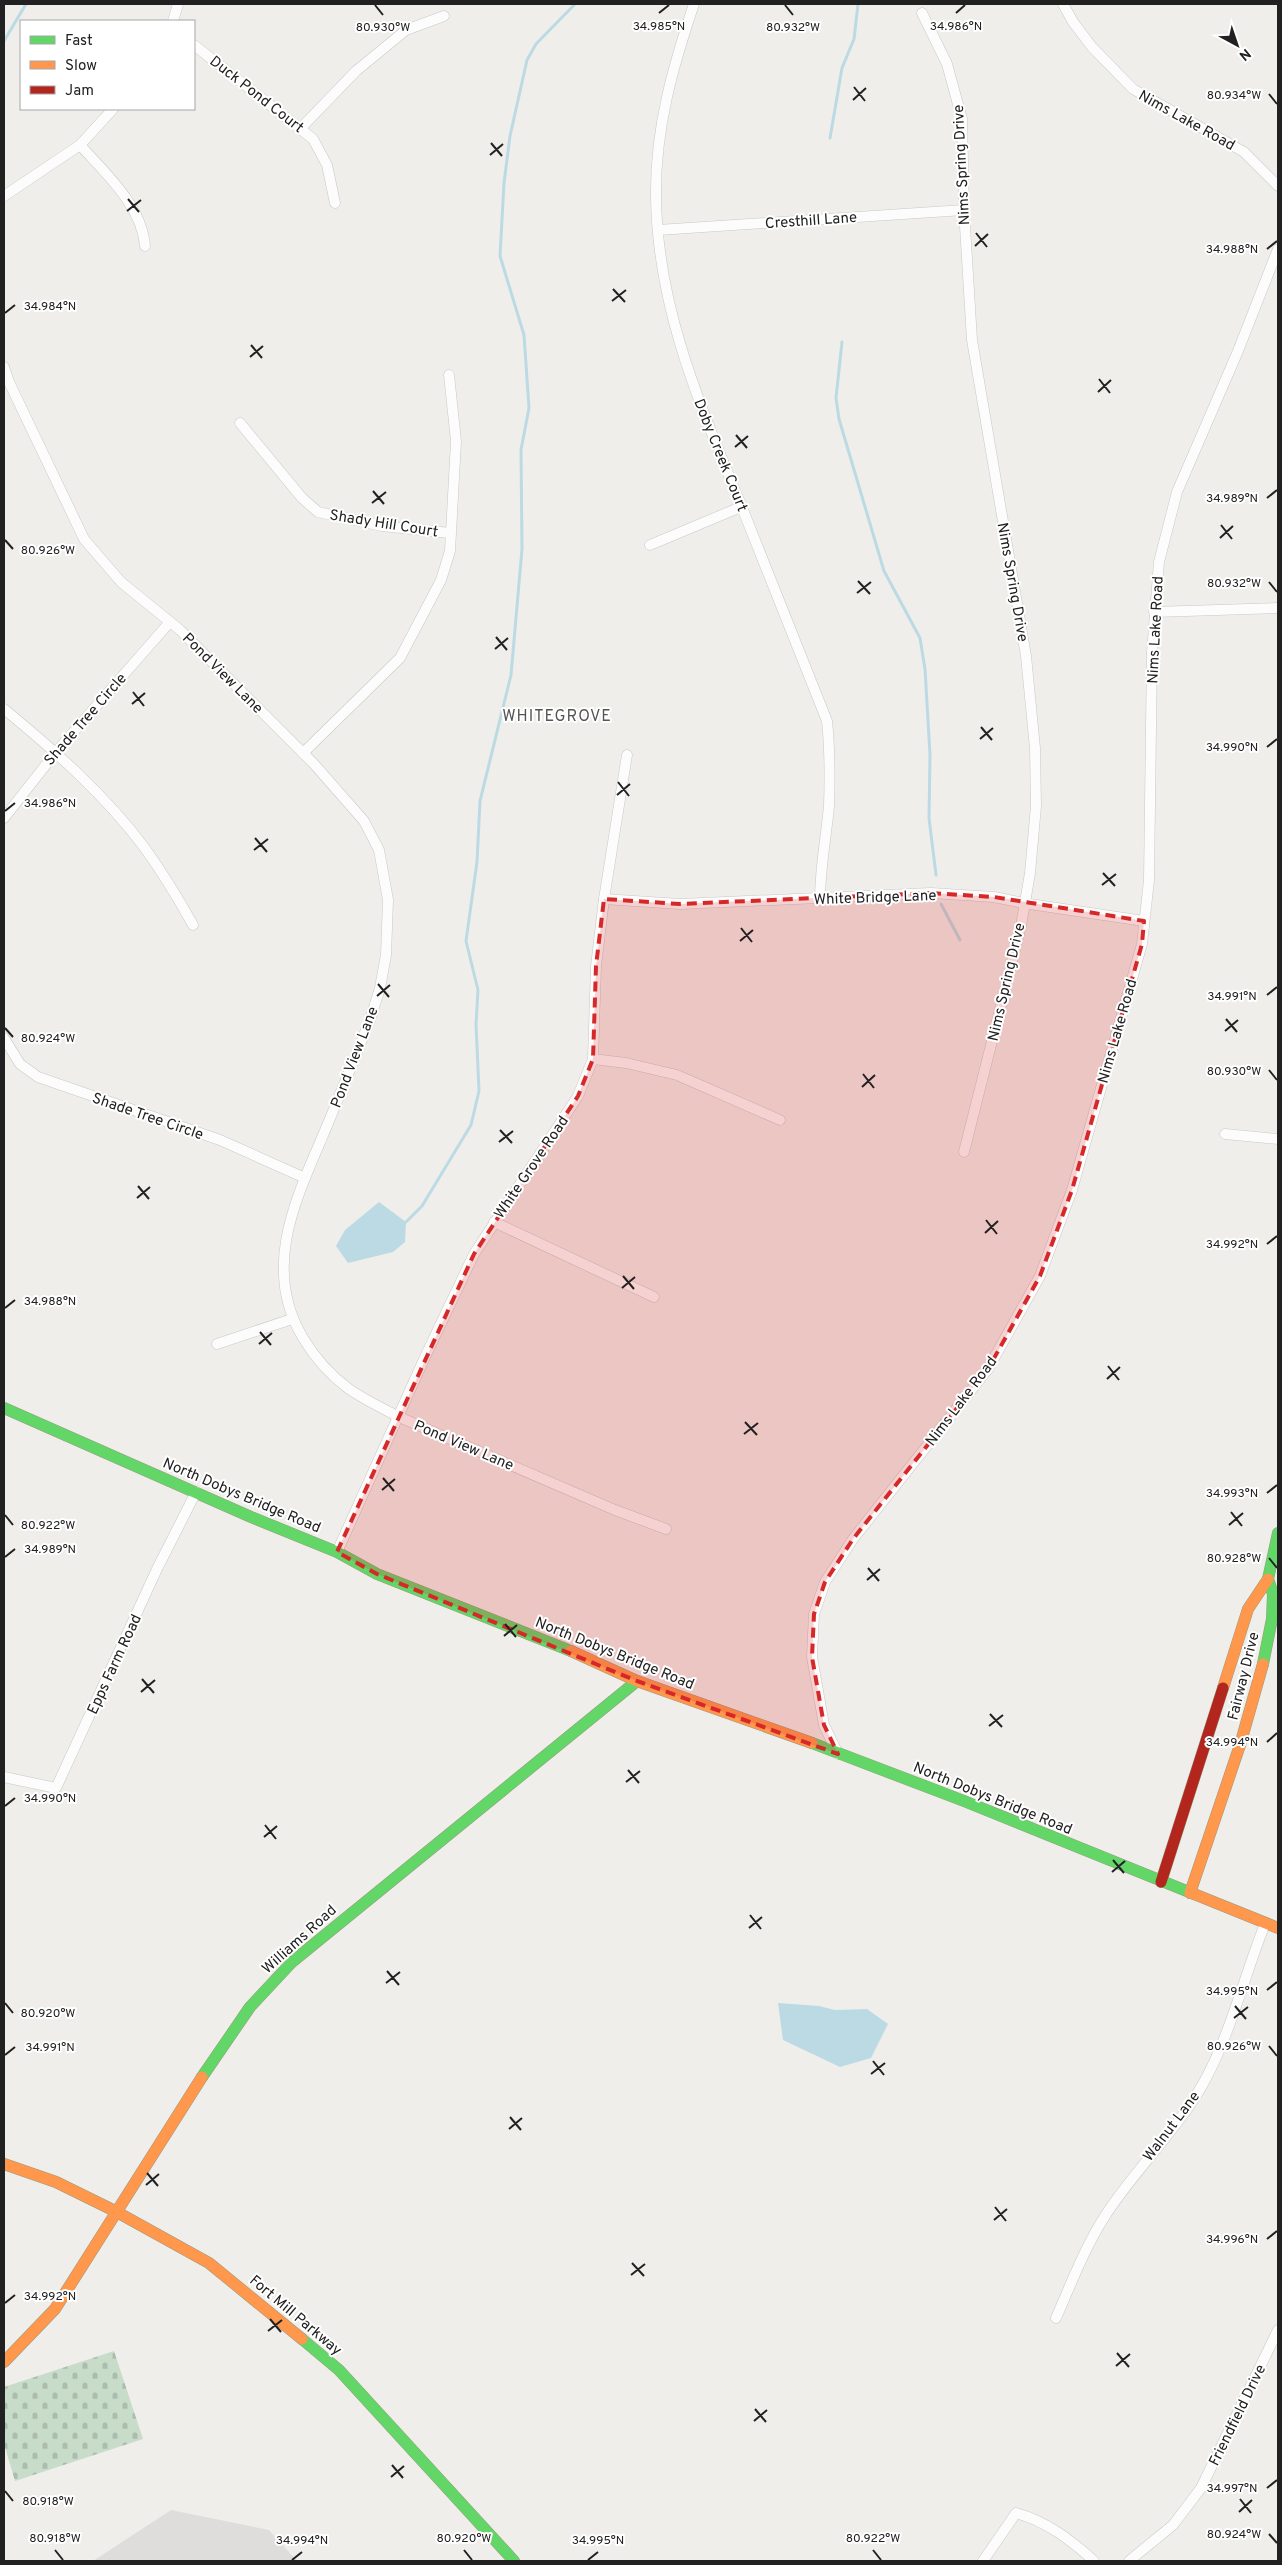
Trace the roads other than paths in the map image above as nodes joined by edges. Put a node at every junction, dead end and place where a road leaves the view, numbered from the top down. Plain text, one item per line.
1 (178, 4) edge
2 (694, 4) edge
3 (1064, 4) edge
4 (922, 13) dead end
5 (444, 16) dead end
6 (173, 20) edge
7 (195, 46) edge
8 (112, 110) edge
9 (301, 128) junction
10 (80, 145) junction
11 (1278, 186) edge
12 (4, 196) edge
13 (335, 203) dead end
14 (964, 210) junction
15 (658, 230) junction
16 (145, 246) dead end
17 (1278, 249) edge
18 (4, 367) edge
19 (449, 375) dead end
20 (240, 423) dead end
21 (741, 507) junction
22 (450, 534) junction
23 (650, 545) dead end
24 (1278, 608) edge
25 (1154, 612) junction
26 (169, 622) junction
27 (4, 709) edge
28 (56, 752) junction
29 (303, 753) junction
30 (627, 755) dead end
31 (4, 818) edge
32 (604, 899) junction
33 (820, 900) junction
34 (1023, 904) junction
35 (1144, 921) junction
36 (193, 925) dead end
37 (4, 1038) edge
38 (593, 1059) junction
39 (780, 1120) dead end
40 (1225, 1134) dead end
41 (1278, 1139) edge
42 (964, 1152) dead end
43 (305, 1178) junction
44 (494, 1222) junction
45 (654, 1297) dead end
46 (292, 1318) junction
47 (217, 1344) dead end
48 (4, 1408) edge
49 (399, 1416) junction
50 (196, 1492) junction
51 (666, 1529) dead end
52 (1278, 1534) edge
53 (337, 1552) junction
54 (1268, 1579) junction
55 (637, 1681) junction
56 (838, 1754) junction
57 (4, 1777) edge
58 (1160, 1882) junction
59 (1190, 1893) junction
60 (1266, 1924) junction
61 (1278, 1928) edge
62 (4, 2164) edge
63 (115, 2211) junction
64 (1056, 2318) dead end
65 (1278, 2330) edge
66 (4, 2362) edge
67 (514, 2561) edge
68 (983, 2561) edge
69 (1094, 2561) edge
70 (1129, 2561) edge

1 - 6 street
2 - 15 street, Doby Creek Court
3 - 11 street, Nims Lake Road
4 - 14 street, Nims Spring Drive
5 - 9 street
7 - 9 street, Duck Pond Court
8 - 10 street
9 - 13 street, Duck Pond Court
10 - 12 street
10 - 16 street
14 - 15 street, Cresthill Lane
14 - 34 street, Nims Spring Drive
15 - 21 street, Doby Creek Court
17 - 25 street, Nims Lake Road
18 - 26 street, Pond View Lane
19 - 22 street
20 - 22 street, Shady Hill Court
21 - 23 street
21 - 33 street, Doby Creek Court
22 - 29 street
24 - 25 street
25 - 35 street, Nims Lake Road
26 - 28 street, Shade Tree Circle
26 - 29 street, Pond View Lane
27 - 28 street
28 - 31 street, Shade Tree Circle
28 - 36 street
29 - 43 street, Pond View Lane
30 - 32 street, White Grove Road
32 - 33 street, White Bridge Lane
32 - 38 street, White Grove Road
33 - 34 street, White Bridge Lane
34 - 35 street, White Bridge Lane
34 - 42 street, Nims Spring Drive
35 - 56 street, Nims Lake Road
37 - 43 street, Shade Tree Circle
38 - 39 street
38 - 44 street, White Grove Road
40 - 41 street
43 - 46 street, Pond View Lane
44 - 45 street
44 - 49 street, White Grove Road
46 - 47 street
46 - 49 street, Pond View Lane
48 - 50 street, North Dobys Bridge Road
49 - 51 street, Pond View Lane
49 - 53 street, White Grove Road
50 - 53 street, North Dobys Bridge Road
50 - 57 street, Epps Farm Road
52 - 54 street, Fairway Drive
53 - 55 street, North Dobys Bridge Road
54 - 58 street, Fairway Drive
54 - 59 street, Fairway Drive
55 - 56 street, North Dobys Bridge Road
55 - 63 street, Williams Road
56 - 58 street, North Dobys Bridge Road
58 - 59 street, North Dobys Bridge Road
59 - 60 street, North Dobys Bridge Road
60 - 61 street, North Dobys Bridge Road
60 - 64 street, Walnut Lane
62 - 63 street, Fort Mill Parkway
63 - 66 street, Williams Road
63 - 67 street, Fort Mill Parkway
65 - 70 street, Friendfield Drive
68 - 69 street

